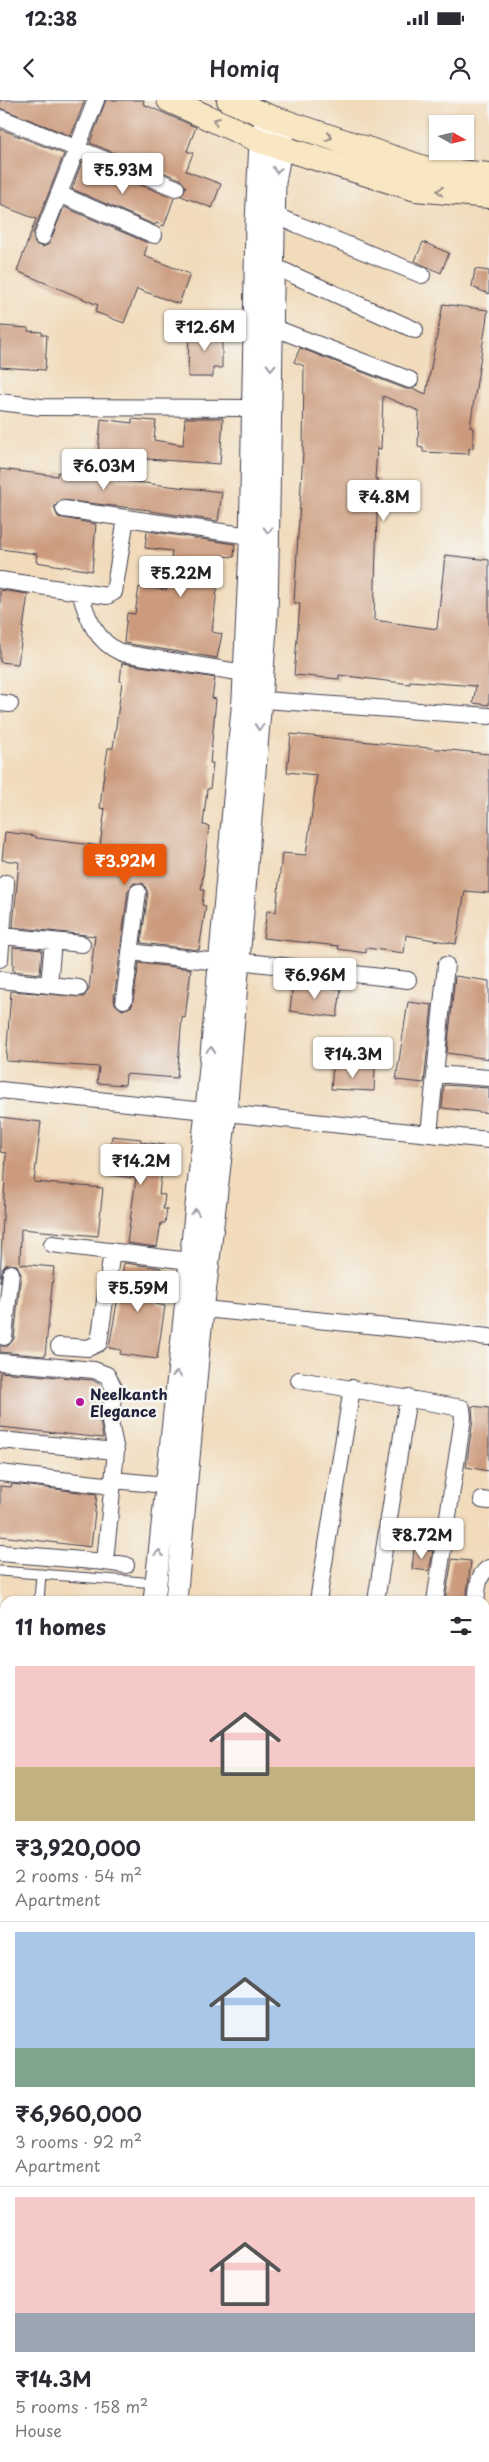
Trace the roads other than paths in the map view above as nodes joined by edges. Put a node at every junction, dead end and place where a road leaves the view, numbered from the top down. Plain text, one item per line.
1 (96, 100) edge
2 (169, 100) edge
3 (229, 100) edge
4 (0, 118) edge
5 (276, 119) junction
6 (270, 144) junction
7 (77, 148) junction
8 (489, 175) edge
9 (176, 188) dead end
10 (59, 194) junction
11 (489, 196) edge
12 (274, 215) junction
13 (154, 236) dead end
14 (42, 237) dead end
15 (273, 266) junction
16 (422, 275) dead end
17 (272, 327) junction
18 (415, 330) dead end
19 (410, 380) dead end
20 (0, 402) edge
21 (253, 408) junction
22 (64, 510) dead end
23 (126, 518) junction
24 (250, 536) junction
25 (0, 580) edge
26 (80, 592) junction
27 (244, 673) junction
28 (252, 699) junction
29 (489, 716) edge
30 (6, 883) dead end
31 (138, 892) dead end
32 (2, 936) junction
33 (53, 941) junction
34 (82, 944) dead end
35 (130, 952) junction
36 (0, 959) edge
37 (228, 962) junction
38 (446, 965) dead end
39 (0, 980) edge
40 (408, 980) dead end
41 (49, 985) junction
42 (79, 988) dead end
43 (124, 1000) dead end
44 (435, 1074) junction
45 (489, 1078) edge
46 (0, 1090) edge
47 (216, 1112) junction
48 (429, 1134) junction
49 (489, 1140) edge
50 (52, 1244) dead end
51 (112, 1251) junction
52 (189, 1261) junction
53 (11, 1273) dead end
54 (204, 1309) junction
55 (3, 1312) edge
56 (4, 1337) dead end
57 (489, 1337) edge
58 (59, 1346) dead end
59 (0, 1362) edge
60 (300, 1380) dead end
61 (352, 1388) junction
62 (408, 1398) junction
63 (0, 1440) edge
64 (116, 1451) junction
65 (0, 1473) edge
66 (113, 1483) junction
67 (166, 1484) junction
68 (0, 1553) edge
69 (105, 1562) junction
70 (126, 1565) dead end
71 (489, 1568) edge
72 (0, 1571) edge
73 (42, 1574) junction
74 (155, 1592) edge
75 (40, 1596) edge
76 (176, 1596) edge
77 (319, 1596) edge
78 (377, 1596) edge
79 (436, 1596) edge
80 (477, 1596) edge

1 - 7 street
6 -> 2 main road
3 - 5 main road
4 - 7 street
5 - 6 street
5 -> 8 main road
11 -> 6 main road
6 -> 12 street
6 - 21 street
7 - 9 street
7 - 10 street
10 - 13 street
10 - 14 street
12 - 15 street
12 - 16 street
15 - 17 street
15 - 18 street
17 - 19 street
17 -> 28 street
20 - 21 street
21 - 24 street
22 - 23 street
23 - 24 street
23 - 26 street
24 - 27 street
25 - 26 street
26 - 27 street
27 - 28 street
28 - 29 street
28 - 37 street
30 - 32 street
31 - 35 street
32 - 33 street
32 - 36 street
33 - 34 street
33 - 41 street
35 - 37 street
35 - 43 street
37 - 40 street
37 - 47 street
38 - 44 street
39 - 41 street
41 - 42 street
44 - 45 street
44 - 48 street
46 - 47 street
47 - 48 street
52 -> 47 street
47 - 54 street
48 - 49 street
50 - 51 street
51 - 52 street
51 - 58 street
67 -> 52 street
53 - 55 street
54 - 57 street
54 - 76 street
55 - 56 street
59 - 64 street
60 - 61 street
61 - 62 street
61 - 77 street
62 - 78 street
62 - 79 street
63 - 64 street
64 - 66 street
65 - 66 street
66 - 67 street
66 - 69 street
74 -> 67 street
68 - 69 street
69 - 70 street
71 - 80 street
72 - 73 lane
73 - 74 lane
73 - 75 lane

